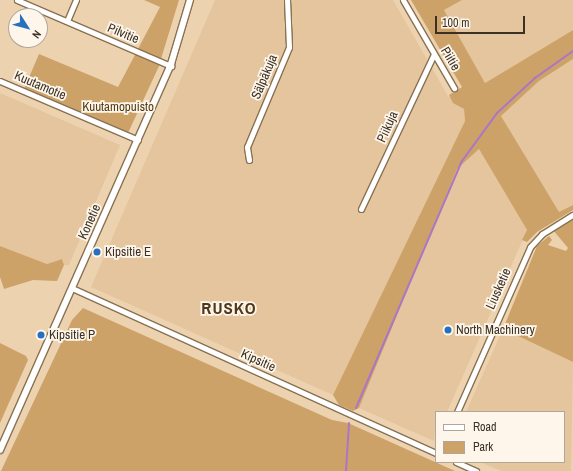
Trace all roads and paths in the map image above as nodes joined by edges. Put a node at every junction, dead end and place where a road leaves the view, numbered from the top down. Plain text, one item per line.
1 (17, 0) edge
2 (76, 0) edge
3 (190, 0) edge
4 (287, 0) edge
5 (403, 0) edge
6 (67, 21) junction
7 (434, 54) junction
8 (170, 66) junction
9 (0, 81) edge
10 (454, 88) dead end
11 (138, 140) junction
12 (249, 160) dead end
13 (361, 208) dead end
14 (573, 215) edge
15 (72, 288) junction
16 (457, 411) edge
17 (0, 450) edge
18 (435, 453) edge
19 (458, 463) edge
20 (476, 471) edge

1 - 6 street, Pilvitie
2 - 6 street
3 - 8 street, Konetie
4 - 12 street, Sälpäkuja
5 - 7 street, Piitie
6 - 8 street, Pilvitie
7 - 10 street, Piitie
7 - 13 street, Piikuja
8 - 11 street, Konetie
9 - 11 street, Kuutamotie
11 - 15 street, Konetie
14 - 16 street, Liusketie
15 - 17 street, Konetie
15 - 18 street, Kipsitie
19 - 20 street

